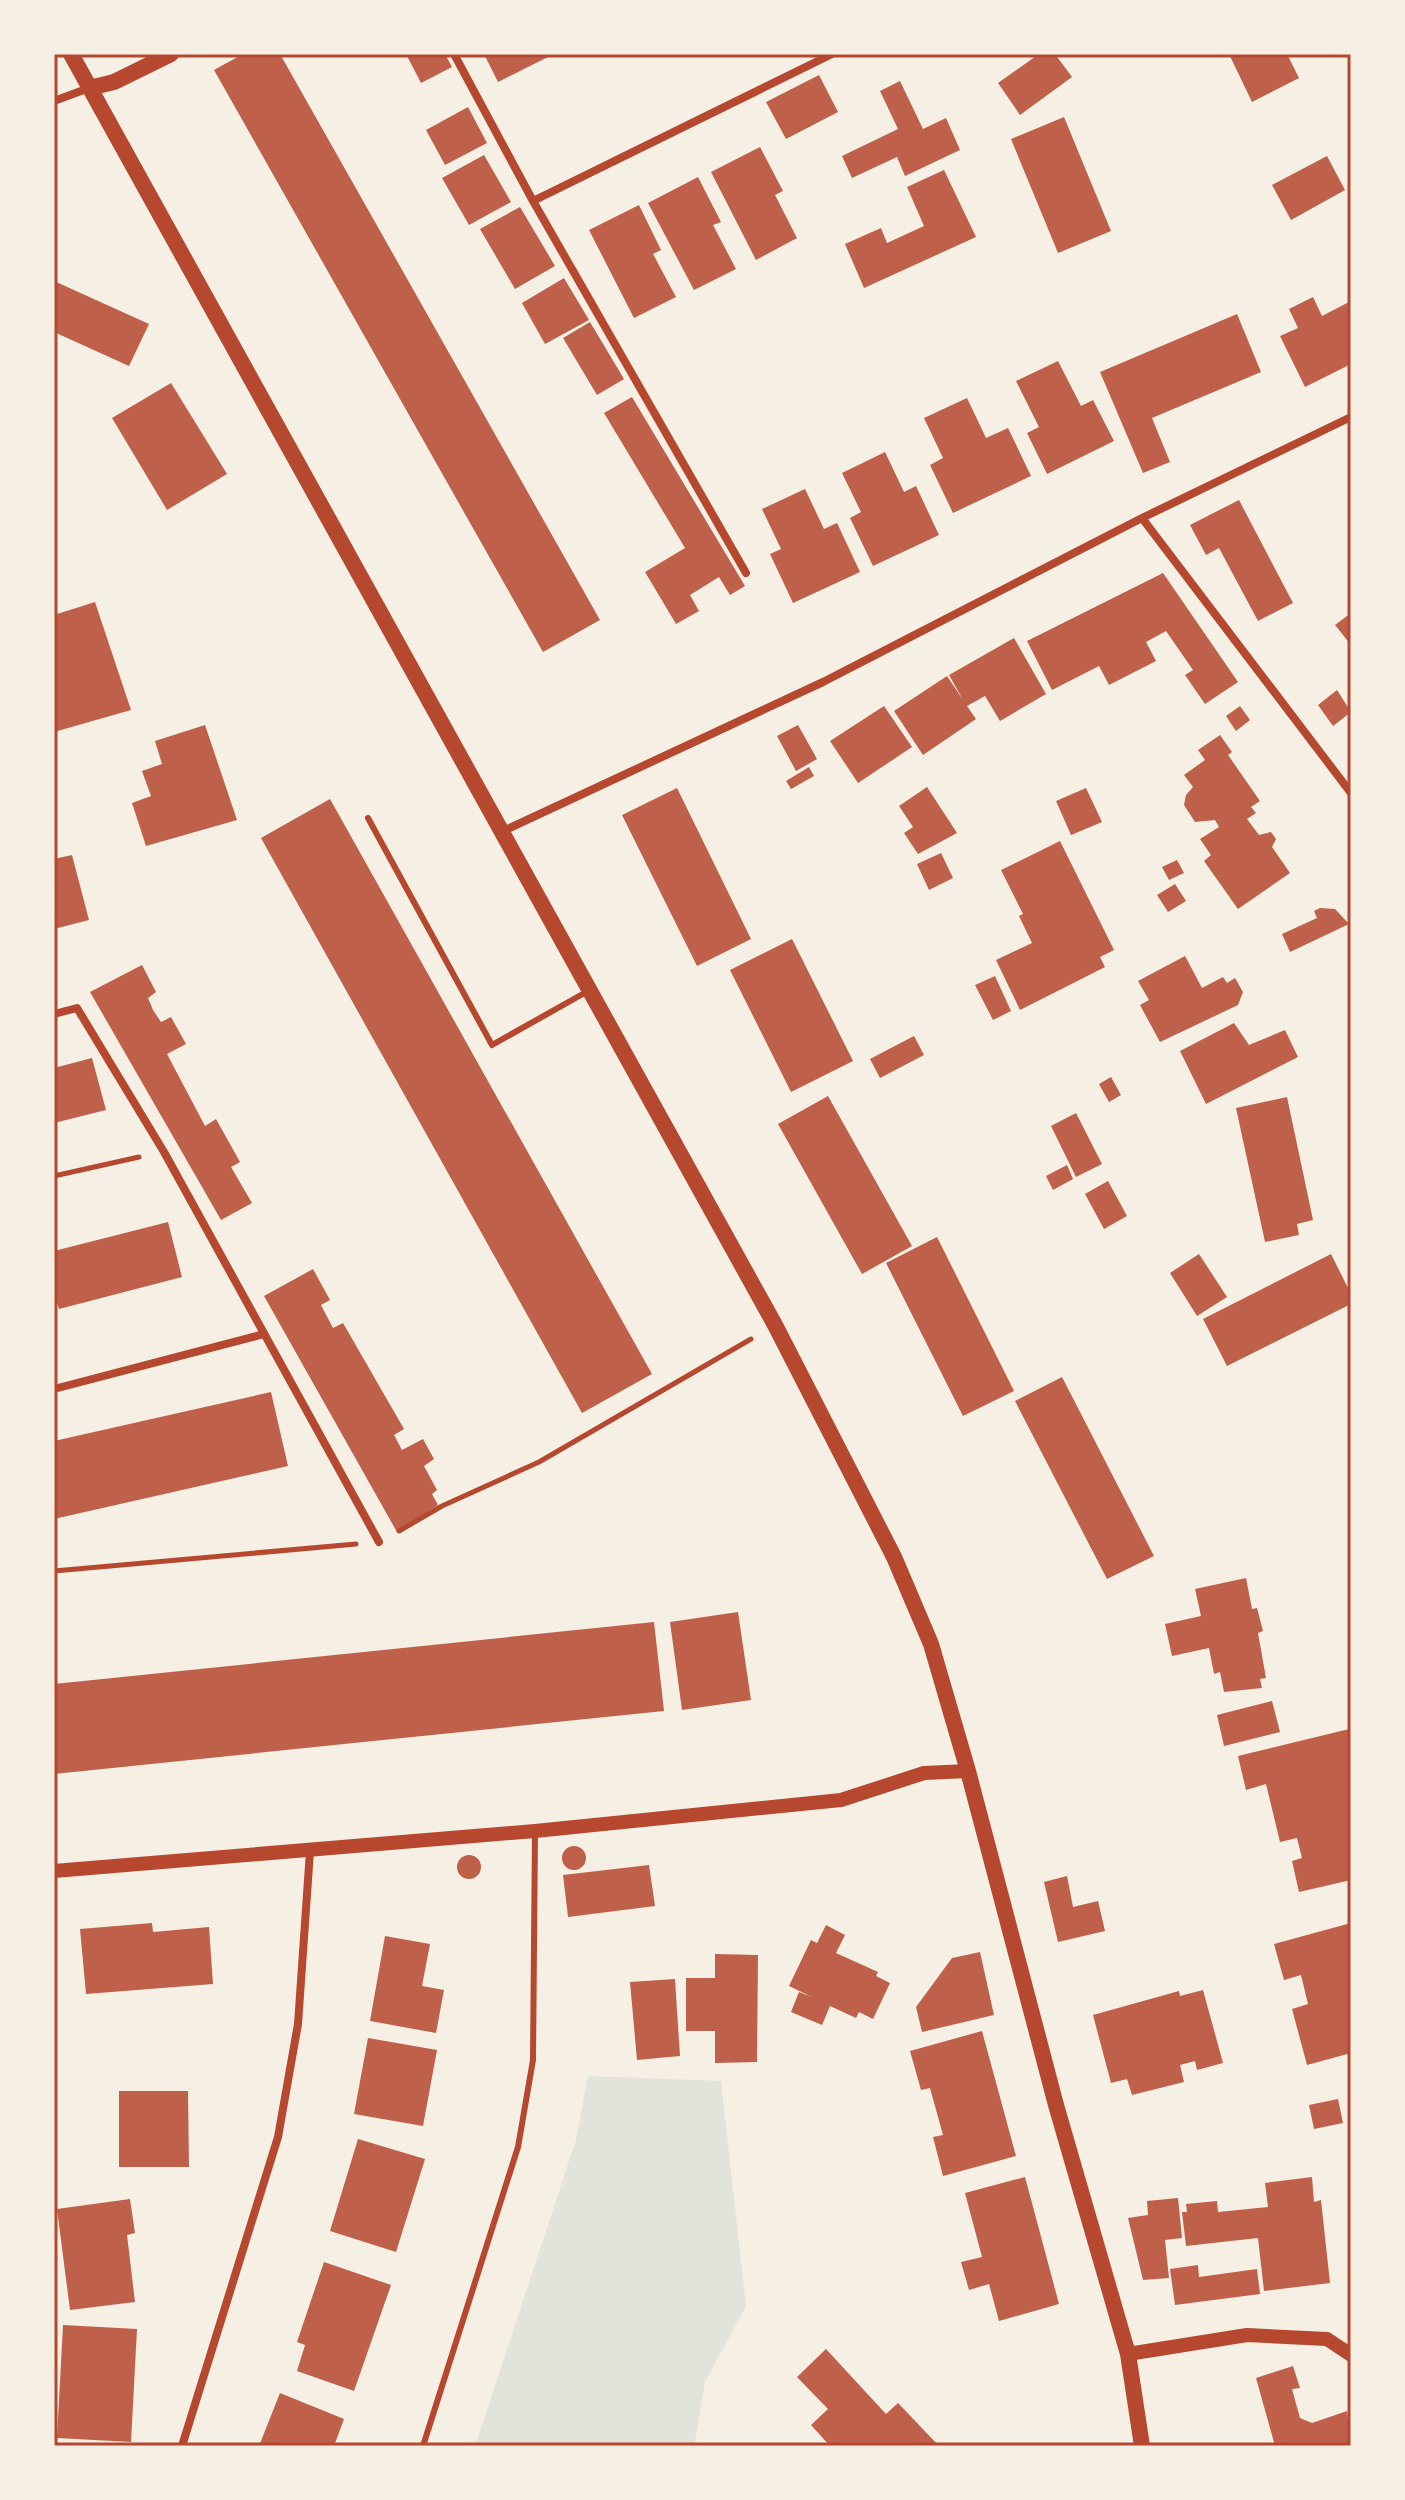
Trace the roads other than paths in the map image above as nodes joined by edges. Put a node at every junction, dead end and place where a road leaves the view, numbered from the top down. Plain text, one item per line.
1 (71, 54) edge
2 (171, 54) edge
3 (454, 54) edge
4 (832, 54) edge
5 (89, 88) junction
6 (54, 101) edge
7 (533, 201) junction
8 (1351, 417) edge
9 (1142, 518) junction
10 (746, 573) dead end
11 (1351, 793) edge
12 (368, 818) dead end
13 (501, 832) junction
14 (588, 991) junction
15 (54, 1014) edge
16 (264, 1334) junction
17 (54, 1389) edge
18 (379, 1542) road end
19 (968, 1771) junction
20 (535, 1831) junction
21 (310, 1851) junction
22 (54, 1871) edge
23 (1128, 2354) junction
24 (1351, 2355) edge
25 (182, 2446) edge
26 (423, 2446) edge
27 (1142, 2446) edge

1 - 5 main road
2 - 5 main road
3 - 7 street
4 - 7 street
5 - 6 street
5 - 13 main road
7 - 10 street
8 - 9 street
9 - 11 street
9 - 13 street
12 - 14 lane
13 - 14 main road
14 - 19 main road
15 - 16 street
16 - 17 street
16 - 18 street
19 - 20 street
19 - 23 main road
20 - 21 street
20 - 26 lane
21 - 22 street
21 - 25 street
23 - 24 street
23 - 27 main road

